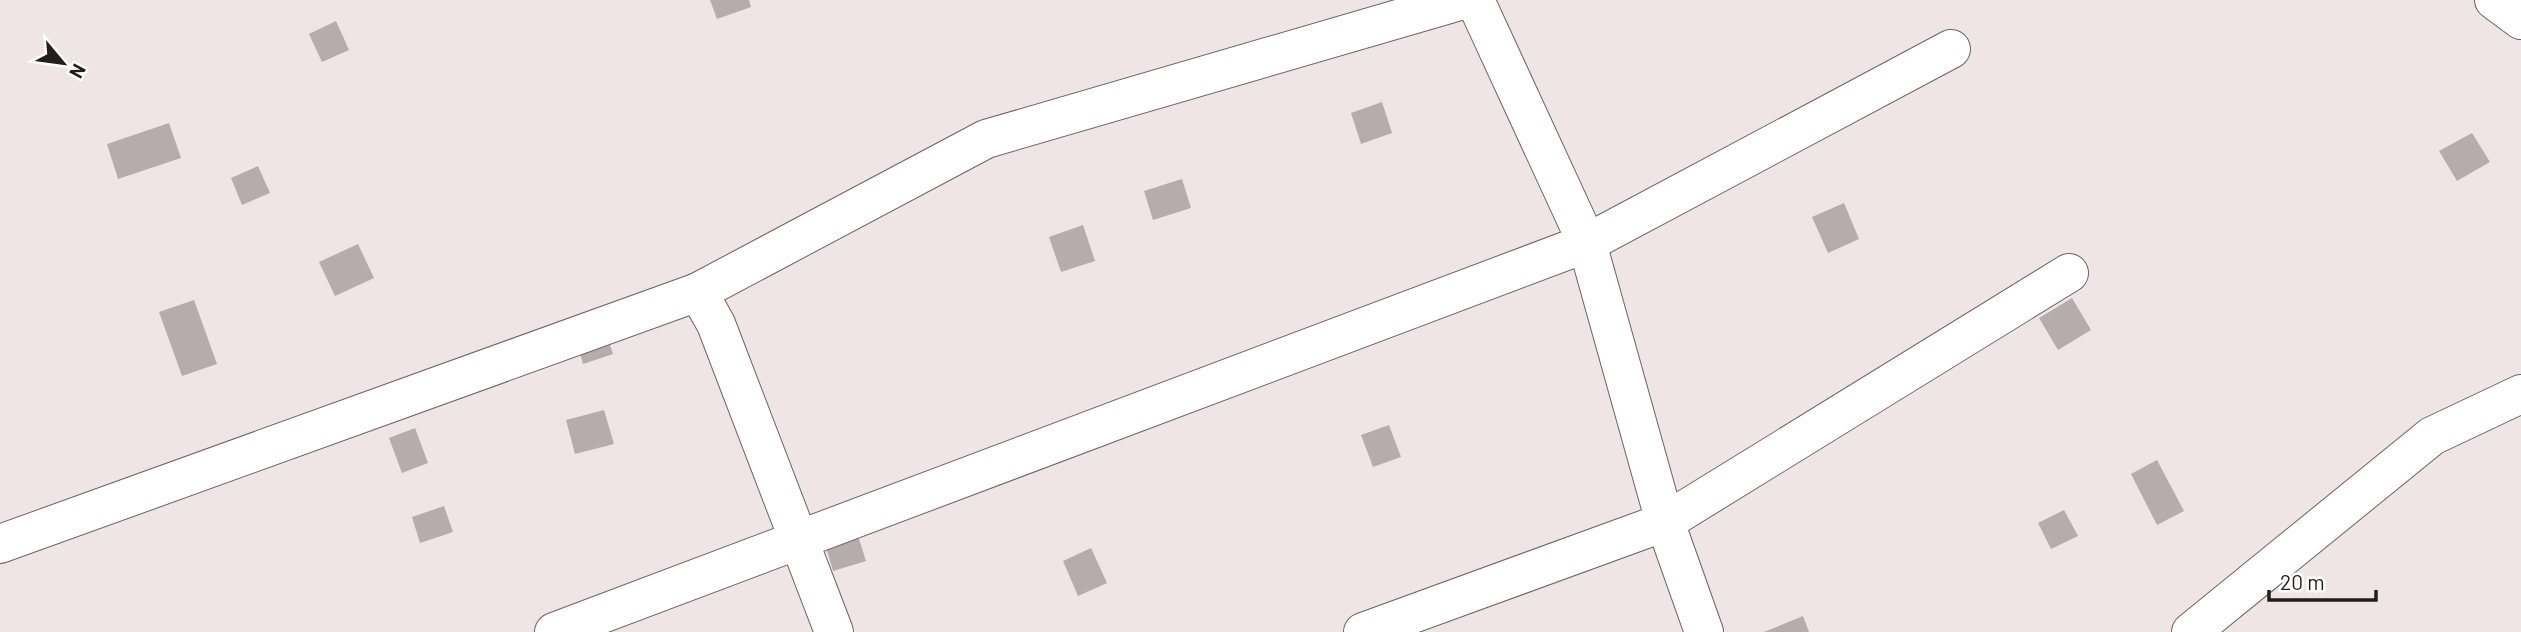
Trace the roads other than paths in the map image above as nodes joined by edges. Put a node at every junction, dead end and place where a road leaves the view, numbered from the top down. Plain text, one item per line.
1 (1463, 0) edge
2 (1475, 0) edge
3 (2494, 0) edge
4 (2521, 20) edge
5 (1951, 49) dead end
6 (1587, 243) junction
7 (2069, 274) dead end
8 (698, 292) junction
9 (2521, 394) edge
10 (1665, 522) junction
11 (799, 540) junction
12 (0, 544) edge
13 (554, 632) edge
14 (834, 632) edge
15 (1363, 632) edge
16 (1704, 632) edge
17 (2191, 632) edge

1 - 8 street
2 - 6 street
3 - 4 street
5 - 6 street
6 - 10 street
6 - 11 street
7 - 10 street
8 - 11 street
8 - 12 street
9 - 17 street
10 - 15 street
10 - 16 street
11 - 13 street
11 - 14 street

